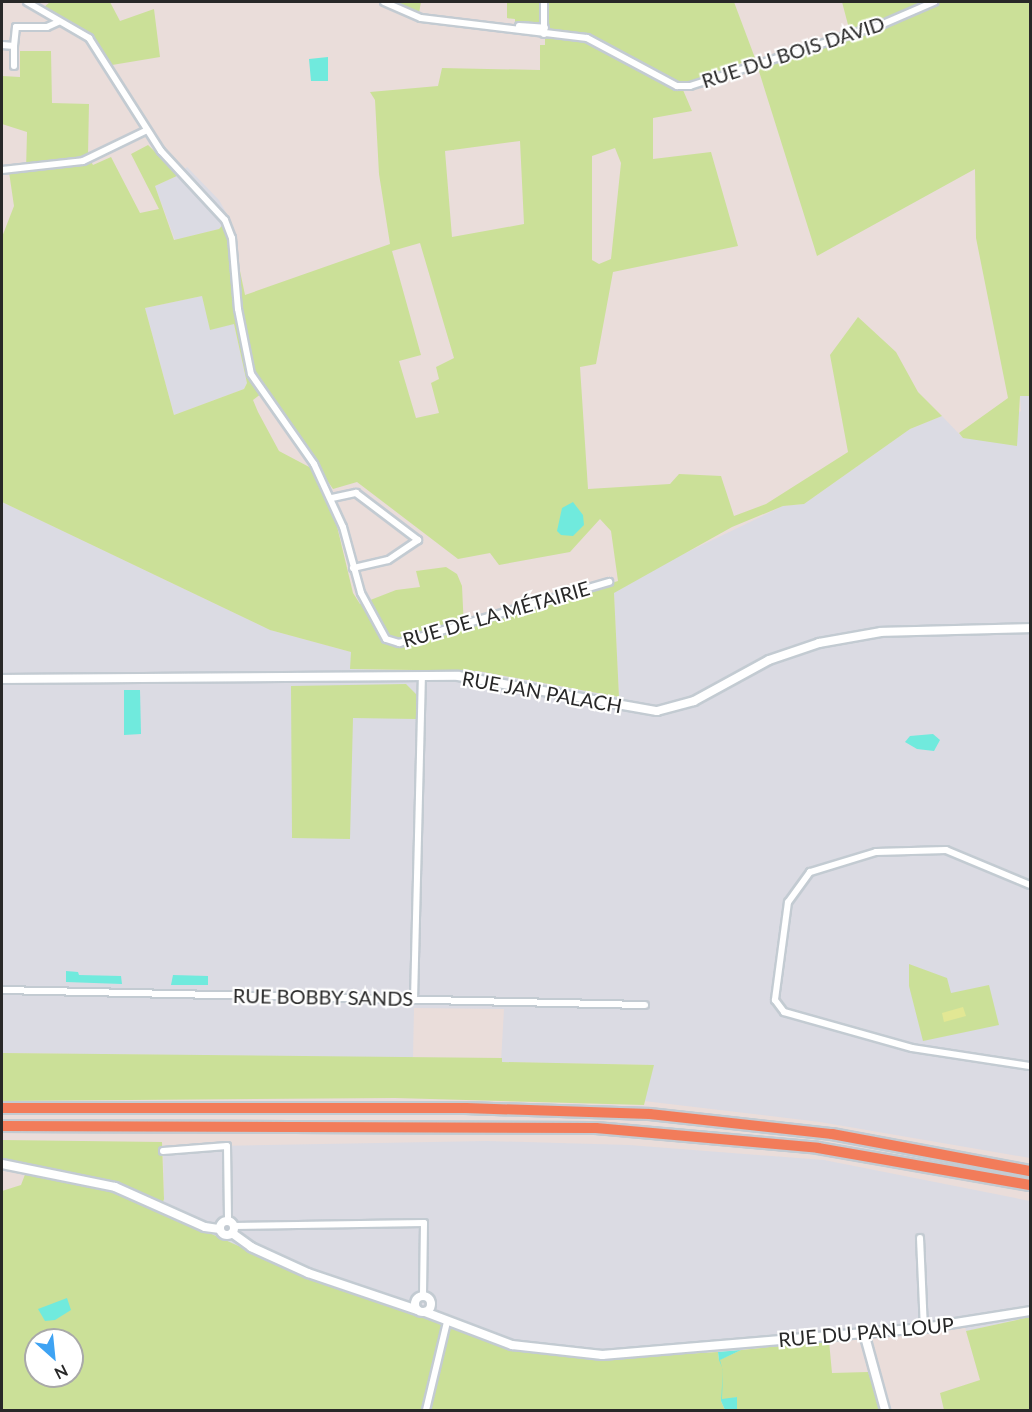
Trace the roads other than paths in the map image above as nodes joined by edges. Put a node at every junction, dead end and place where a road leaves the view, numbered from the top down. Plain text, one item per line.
1 (27, 2) edge
2 (384, 2) edge
3 (544, 2) edge
4 (934, 2) edge
5 (58, 22) junction
6 (519, 26) dead end
7 (545, 31) junction
8 (2, 45) edge
9 (14, 46) junction
10 (14, 66) dead end
11 (147, 130) junction
12 (2, 170) edge
13 (332, 498) junction
14 (353, 568) junction
15 (609, 582) dead end
16 (1030, 628) edge
17 (422, 676) junction
18 (2, 679) edge
19 (1030, 885) edge
20 (2, 990) edge
21 (414, 1000) junction
22 (645, 1005) dead end
23 (1030, 1066) edge
24 (2, 1108) edge
25 (2, 1126) edge
26 (163, 1150) dead end
27 (2, 1164) edge
28 (1030, 1165) edge
29 (1014, 1167) junction
30 (1030, 1171) edge
31 (1030, 1185) edge
32 (231, 1227) junction
33 (220, 1229) junction
34 (920, 1238) dead end
35 (419, 1297) junction
36 (387, 1301) junction
37 (432, 1304) junction
38 (421, 1311) junction
39 (1030, 1311) edge
40 (447, 1322) junction
41 (924, 1328) junction
42 (864, 1333) junction
43 (426, 1410) edge
44 (885, 1410) edge

1 - 5 street, RUE DE LA MÉTAIRIE
2 - 7 street
3 - 7 street
4 - 7 street, RUE DU BOIS DAVID
5 - 9 street
5 - 11 street, RUE DE LA MÉTAIRIE
6 - 7 street
8 - 9 street
9 - 10 street
11 - 12 street
11 - 13 street, RUE DE LA MÉTAIRIE
13 - 14 street, RUE DE LA MÉTAIRIE
13 - 14 street
14 - 15 street, RUE DE LA MÉTAIRIE
16 - 17 street, RUE JAN PALACH
17 - 18 street, RUE JAN PALACH
17 - 21 street
19 - 23 street
20 - 21 street, RUE BOBBY SANDS
21 - 22 street, RUE BOBBY SANDS
24 - 29 highway
25 - 31 highway
26 - 32 street
27 - 33 street, RUE DU PAN LOUP
28 - 29 highway
29 - 30 highway
32 - 33 street
32 - 33 street, RUE DU PAN LOUP
32 - 35 street
32 - 36 street, RUE DU PAN LOUP
34 - 41 street
35 - 36 street
35 - 37 street
35 - 38 street
36 - 38 street, RUE DU PAN LOUP
37 - 38 street
37 - 40 street
38 - 40 street, RUE DU PAN LOUP
39 - 41 street, RUE DU PAN LOUP
40 - 42 street, RUE DU PAN LOUP
40 - 43 street
41 - 42 street, RUE DU PAN LOUP
42 - 44 street

